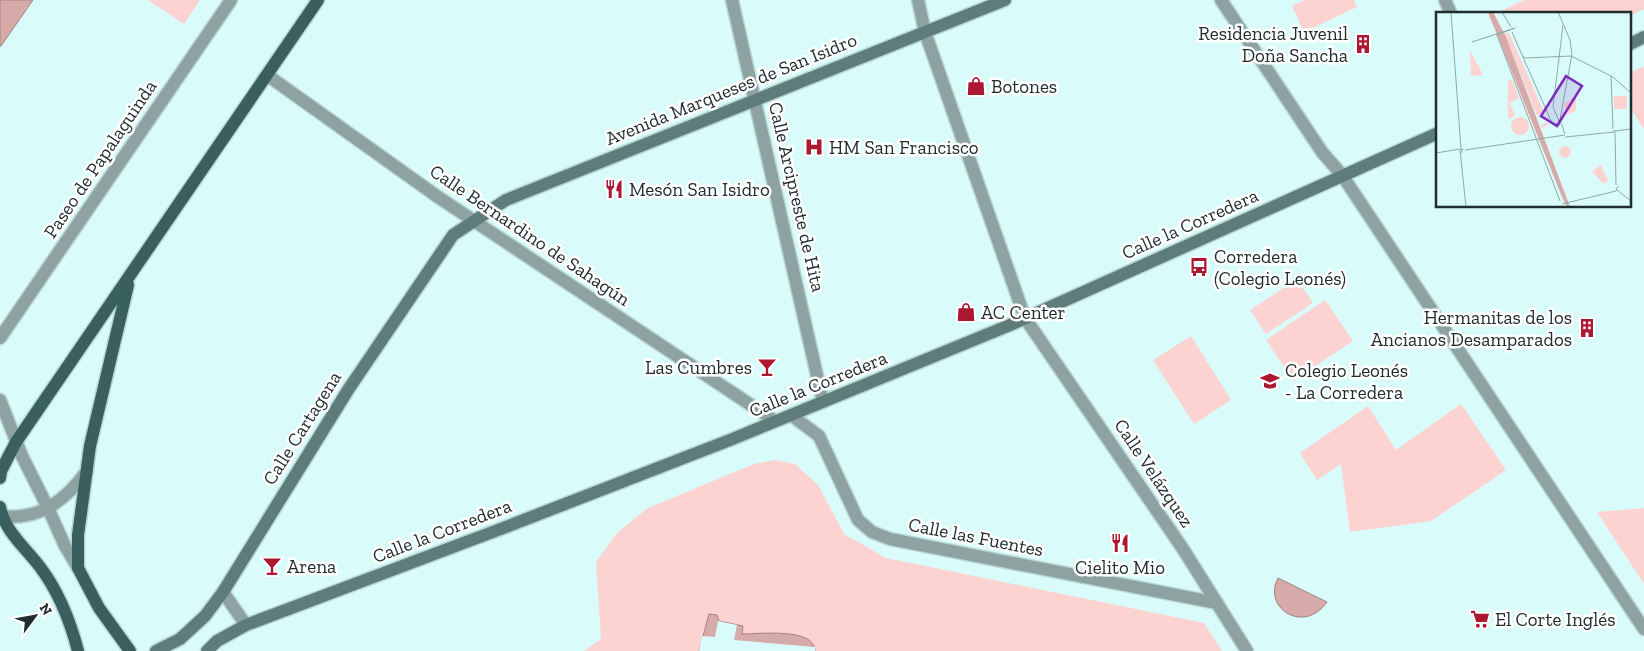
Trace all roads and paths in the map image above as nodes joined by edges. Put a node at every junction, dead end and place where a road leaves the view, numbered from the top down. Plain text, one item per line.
1 (231, 0) edge
2 (318, 0) edge
3 (732, 0) edge
4 (918, 0) edge
5 (1005, 0) edge
6 (1221, 0) edge
7 (1445, 0) edge
8 (1450, 12) edge
9 (925, 32) junction
10 (1644, 37) edge
11 (1632, 43) edge
12 (267, 75) junction
13 (755, 99) junction
14 (1436, 134) edge
15 (1342, 175) junction
16 (475, 220) junction
17 (129, 278) junction
18 (1025, 318) junction
19 (0, 338) edge
20 (0, 400) edge
21 (823, 402) junction
22 (791, 415) junction
23 (775, 421) junction
24 (16, 442) junction
25 (87, 471) junction
26 (0, 478) edge
27 (48, 508) junction
28 (1, 513) edge
29 (78, 568) junction
30 (223, 592) junction
31 (1218, 604) junction
32 (246, 625) junction
33 (1644, 629) edge
34 (157, 650) edge
35 (78, 651) edge
36 (130, 651) edge
37 (207, 651) edge
38 (1248, 651) edge

1 - 19 street, Paseo de Papalaguinda
2 - 12 main road
3 - 13 street, Calle Arcipreste de Hita
4 - 9 street, Calle Velázquez
5 - 9 main road, Avenida Marqueses de San Isidro
6 - 15 street
7 - 8 street
9 - 13 main road, Avenida Marqueses de San Isidro
9 - 18 street, Calle Velázquez
10 - 11 main road
12 - 16 street, Calle Bernardino de Sahagún
12 - 17 main road
13 - 16 main road, Avenida Marqueses de San Isidro
13 - 21 street, Calle Arcipreste de Hita
14 - 15 main road, Calle la Corredera
15 - 18 main road, Calle la Corredera
15 - 33 street
16 - 23 street, Calle Bernardino de Sahagún
16 - 30 main road, Calle Cartagena
17 - 24 main road
17 - 25 main road
18 - 21 main road, Calle la Corredera
18 - 31 street, Calle Velázquez
20 - 24 street
21 - 22 main road, Calle la Corredera
22 - 23 main road, Calle la Corredera
22 - 31 street, Calle las Fuentes
23 - 32 main road, Calle la Corredera
24 - 26 main road
24 - 27 street
25 - 27 street
25 - 29 main road
27 - 28 street
27 - 29 street
28 - 35 main road
29 - 36 main road
30 - 32 street
30 - 34 main road, Calle Cartagena
31 - 38 street, Calle Velázquez
32 - 37 main road, Calle la Corredera

